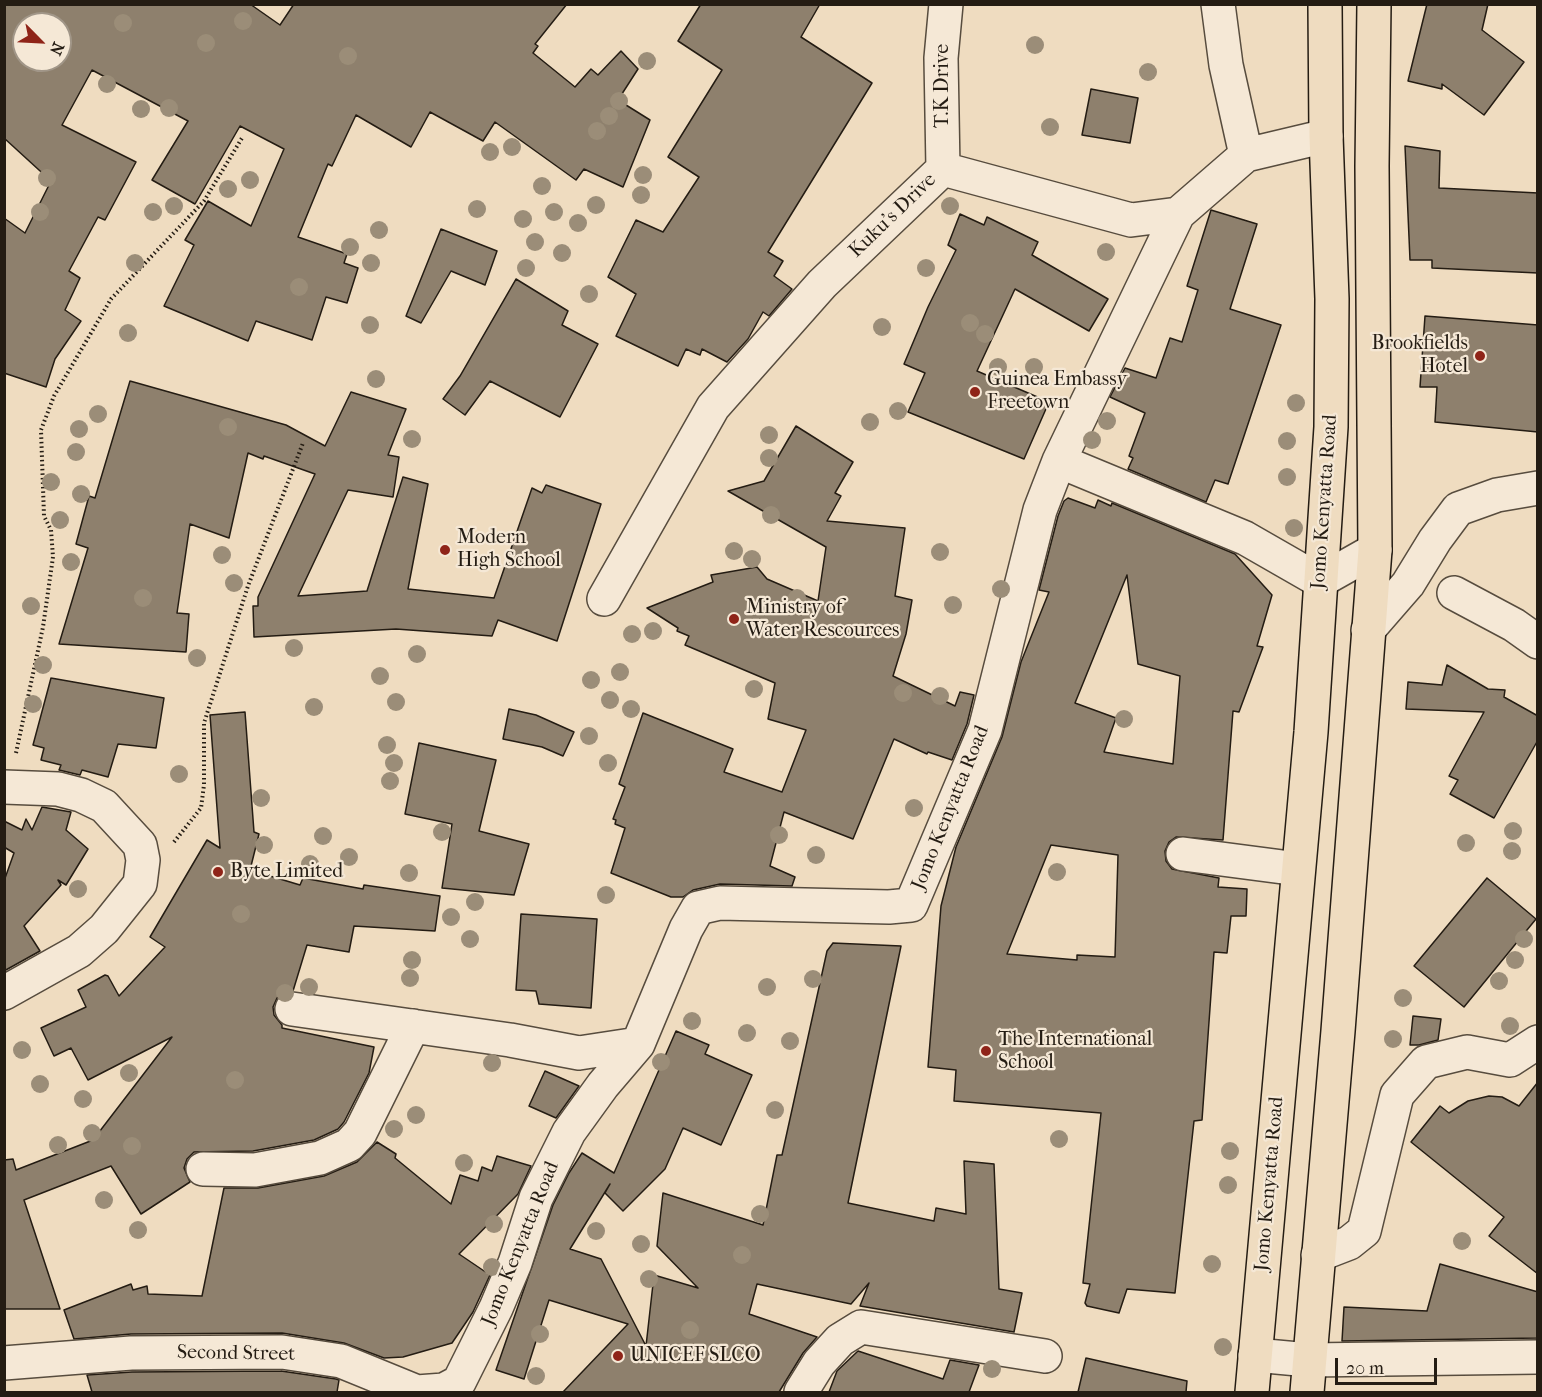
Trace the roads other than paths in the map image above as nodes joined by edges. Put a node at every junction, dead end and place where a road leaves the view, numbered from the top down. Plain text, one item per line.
1 (946, 4) edge
2 (1218, 4) edge
3 (1325, 4) edge
4 (1374, 4) edge
5 (1326, 136) junction
6 (1246, 155) junction
7 (943, 168) junction
8 (1178, 214) junction
9 (1059, 461) junction
10 (1538, 488) edge
11 (1375, 550) junction
12 (1320, 581) junction
13 (1454, 593) dead end
14 (604, 599) dead end
15 (1368, 630) junction
16 (1538, 642) edge
17 (7, 787) edge
18 (1183, 854) dead end
19 (1298, 869) junction
20 (4, 993) edge
21 (292, 1009) dead end
22 (413, 1026) junction
23 (1538, 1042) edge
24 (638, 1044) junction
25 (203, 1169) dead end
26 (1318, 1255) junction
27 (1255, 1355) junction
28 (1045, 1356) dead end
29 (1538, 1357) edge
30 (1309, 1360) junction
31 (4, 1363) edge
32 (459, 1382) joint
33 (801, 1392) edge
34 (1252, 1392) edge
35 (1307, 1392) edge

1 - 7 street, T.K Drive
2 - 6 street
3 - 5 main road, Jomo Kenyatta Road
4 - 11 main road
5 - 6 street
5 - 12 main road, Jomo Kenyatta Road
6 - 8 street
7 - 8 street, Kuku's Drive
7 - 14 street, Kuku's Drive
8 - 9 street, Jomo Kenyatta Road
9 - 12 street
9 - 24 street, Jomo Kenyatta Road
10 - 15 street
11 - 12 street
11 - 15 main road
12 - 19 main road, Jomo Kenyatta Road
13 - 16 street
15 - 26 main road
17 - 20 street
18 - 19 street
19 - 27 main road, Jomo Kenyatta Road
21 - 22 street
22 - 24 street
22 - 25 street
23 - 26 street
24 - 32 street, Jomo Kenyatta Road
26 - 30 main road
27 - 30 street
27 - 34 main road, Jomo Kenyatta Road
28 - 33 street
29 - 30 street
30 - 35 main road
31 - 32 street, Second Street

